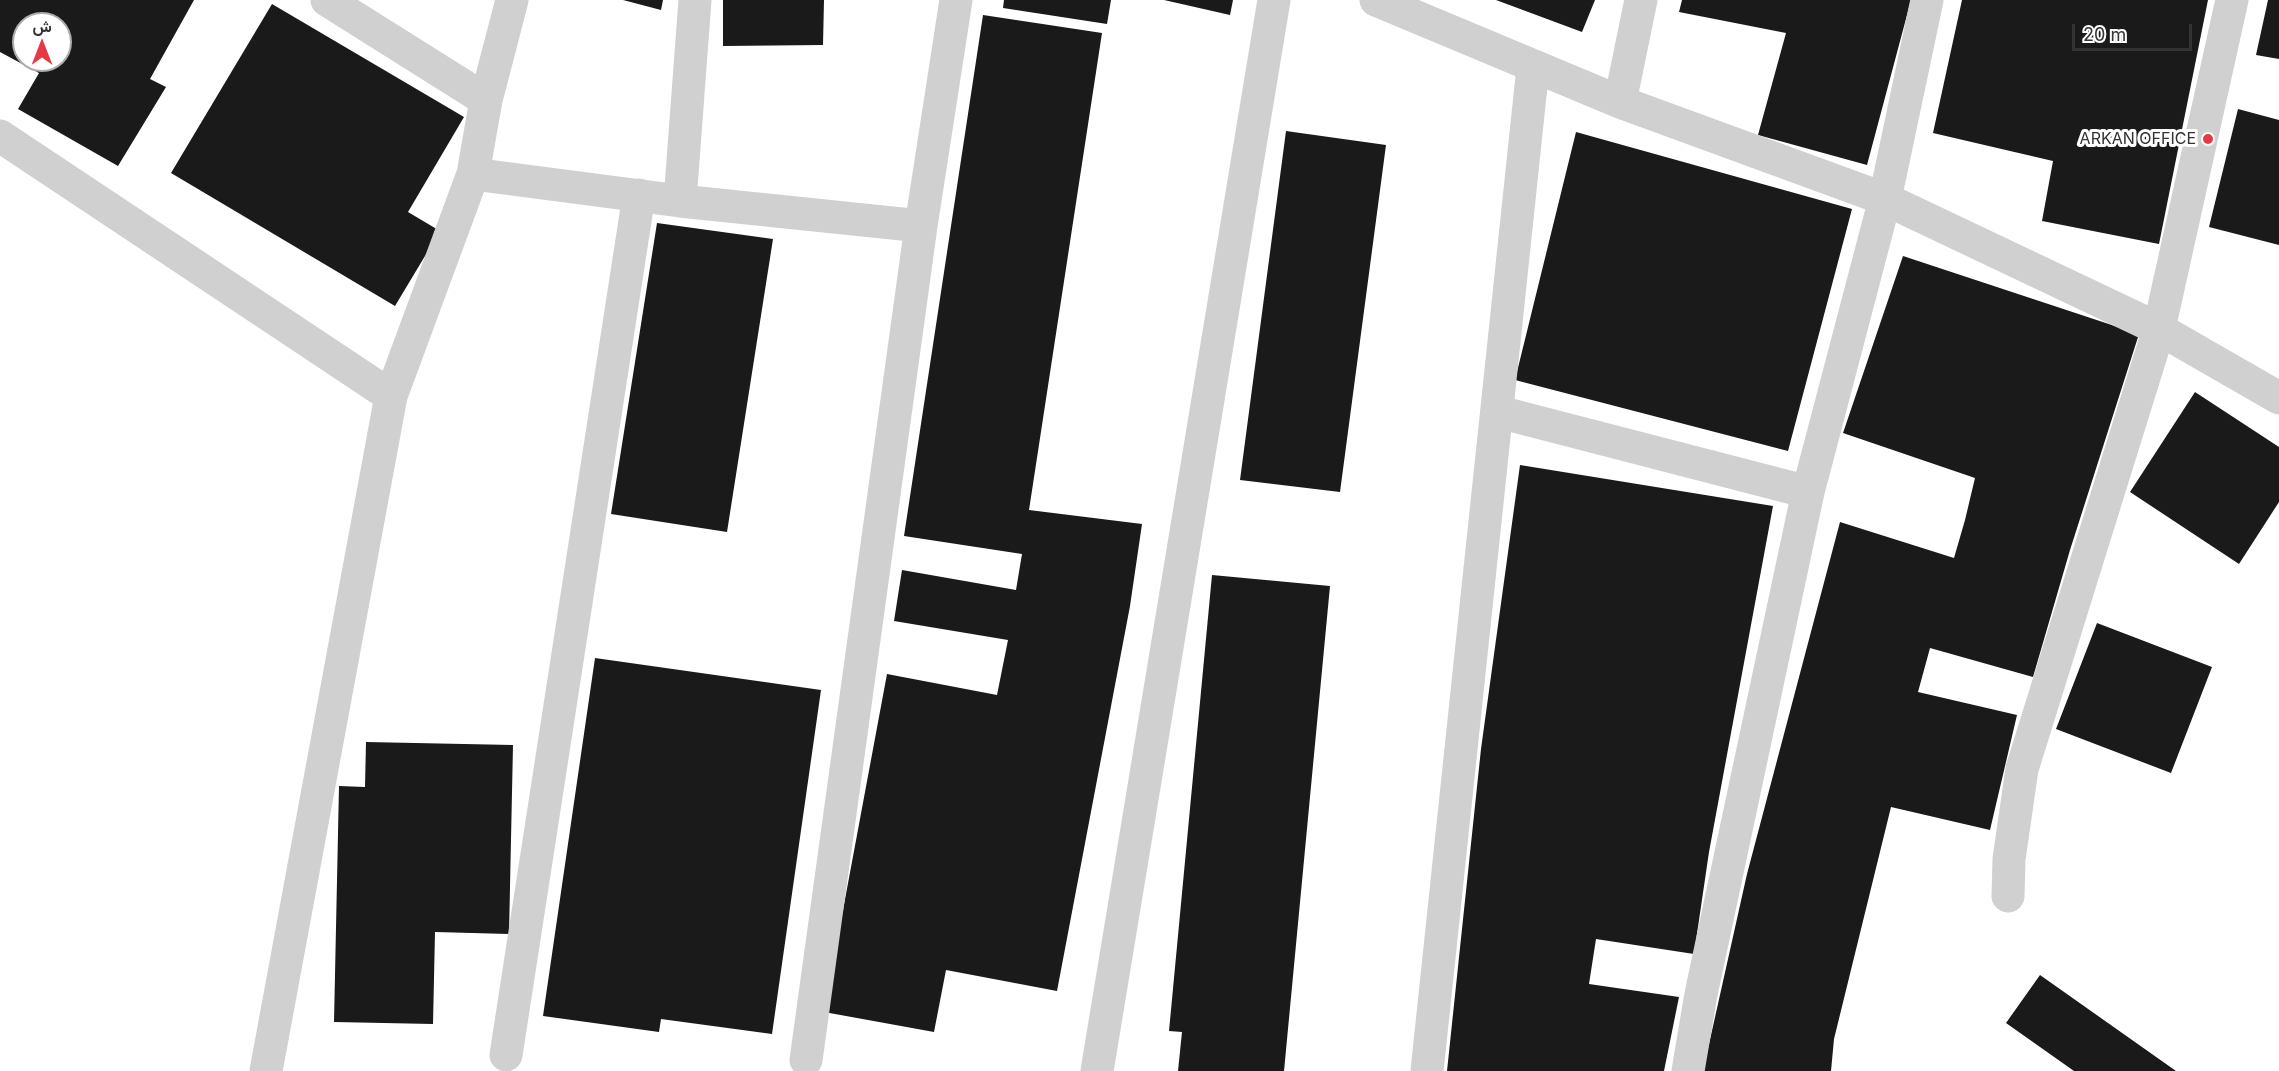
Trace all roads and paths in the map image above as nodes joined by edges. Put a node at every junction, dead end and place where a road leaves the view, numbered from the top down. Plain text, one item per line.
1 (327, 0) edge
2 (512, 0) edge
3 (694, 0) edge
4 (956, 0) edge
5 (1274, 0) edge
6 (1376, 0) edge
7 (1641, 0) edge
8 (1927, 0) edge
9 (2232, 0) edge
10 (1533, 68) junction
11 (486, 100) junction
12 (1620, 102) junction
13 (0, 136) edge
14 (473, 174) junction
15 (639, 195) junction
16 (1885, 199) junction
17 (680, 201) junction
18 (921, 226) junction
19 (2159, 329) junction
20 (391, 396) junction
21 (2279, 398) edge
22 (1498, 412) junction
23 (1808, 492) junction
24 (2008, 896) dead end
25 (506, 1055) dead end
26 (806, 1060) dead end
27 (266, 1071) edge
28 (1097, 1071) edge
29 (1427, 1071) edge
30 (1688, 1071) edge

1 - 11 street
2 - 11 street
3 - 17 street
4 - 18 street
5 - 28 street
6 - 10 street
7 - 12 street
8 - 16 street
9 - 19 street
10 - 12 street
10 - 22 street
11 - 14 street
12 - 16 street
13 - 20 street
14 - 15 street
14 - 20 street
15 - 17 street
15 - 25 street
16 - 19 street
16 - 23 street
17 - 18 street
18 - 26 street
19 - 21 street
19 - 24 street
20 - 27 street
22 - 23 street
22 - 29 street
23 - 30 street

